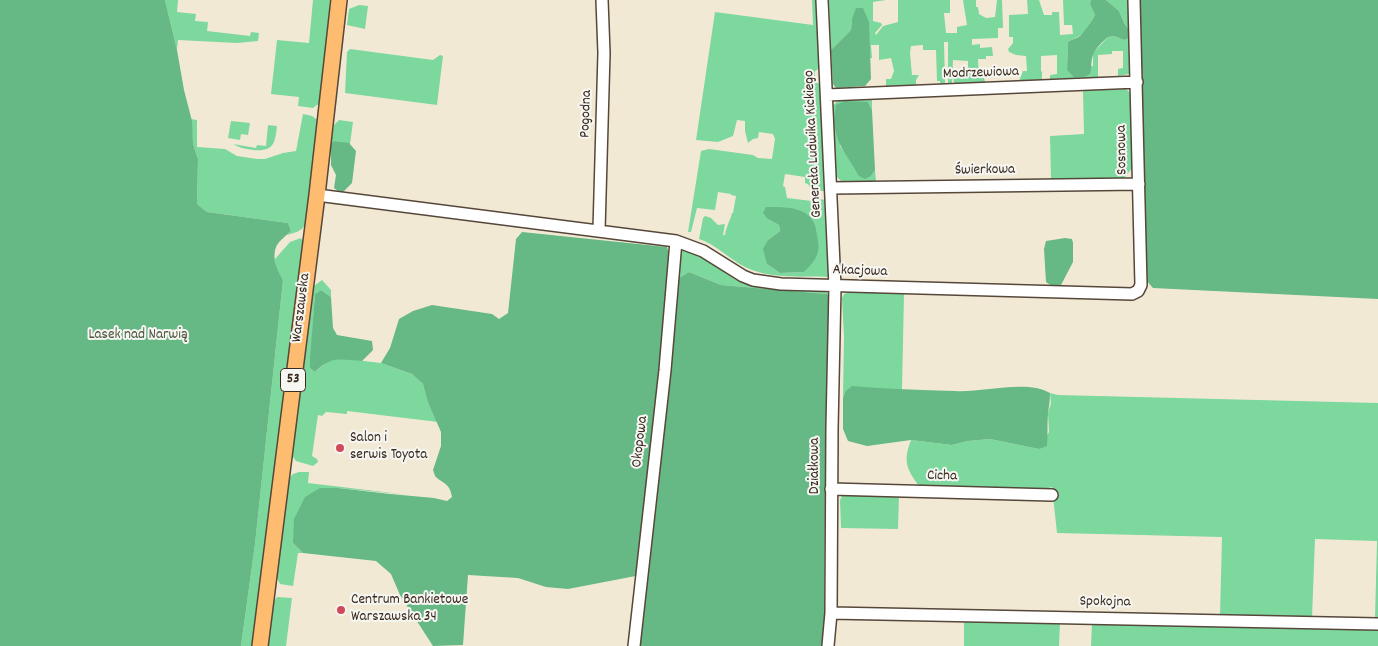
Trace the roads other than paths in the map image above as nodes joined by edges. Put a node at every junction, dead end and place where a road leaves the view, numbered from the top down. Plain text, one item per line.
1 (339, 0) edge
2 (602, 0) edge
3 (822, 0) edge
4 (1134, 0) edge
5 (1137, 82) junction
6 (827, 95) junction
7 (1139, 184) junction
8 (831, 188) junction
9 (317, 195) junction
10 (599, 230) junction
11 (676, 241) junction
12 (835, 287) junction
13 (1132, 294) joint
14 (831, 489) junction
15 (1052, 495) dead end
16 (830, 613) junction
17 (1378, 624) edge
18 (260, 646) edge
19 (634, 646) edge
20 (828, 646) edge

1 - 9 main road, Warszawska / 53
2 - 10 street, Pogodna
3 - 6 street, Generała Ludwika Kickiego
4 - 5 street, Sosnowa
5 - 6 street, Modrzewiowa
5 - 7 street, Sosnowa
6 - 8 street, Generała Ludwika Kickiego
7 - 8 street, Świerkowa
7 - 13 street, Sosnowa
8 - 12 street, Generała Ludwika Kickiego
9 - 10 street, Akacjowa
9 - 18 main road, Warszawska / 53
10 - 11 street, Akacjowa
11 - 12 street, Akacjowa
11 - 19 street, Okopowa
12 - 13 street, Akacjowa
12 - 14 street, Działkowa
14 - 15 street, Cicha
14 - 16 street, Działkowa
16 - 17 street, Spokojna
16 - 20 street, Działkowa

